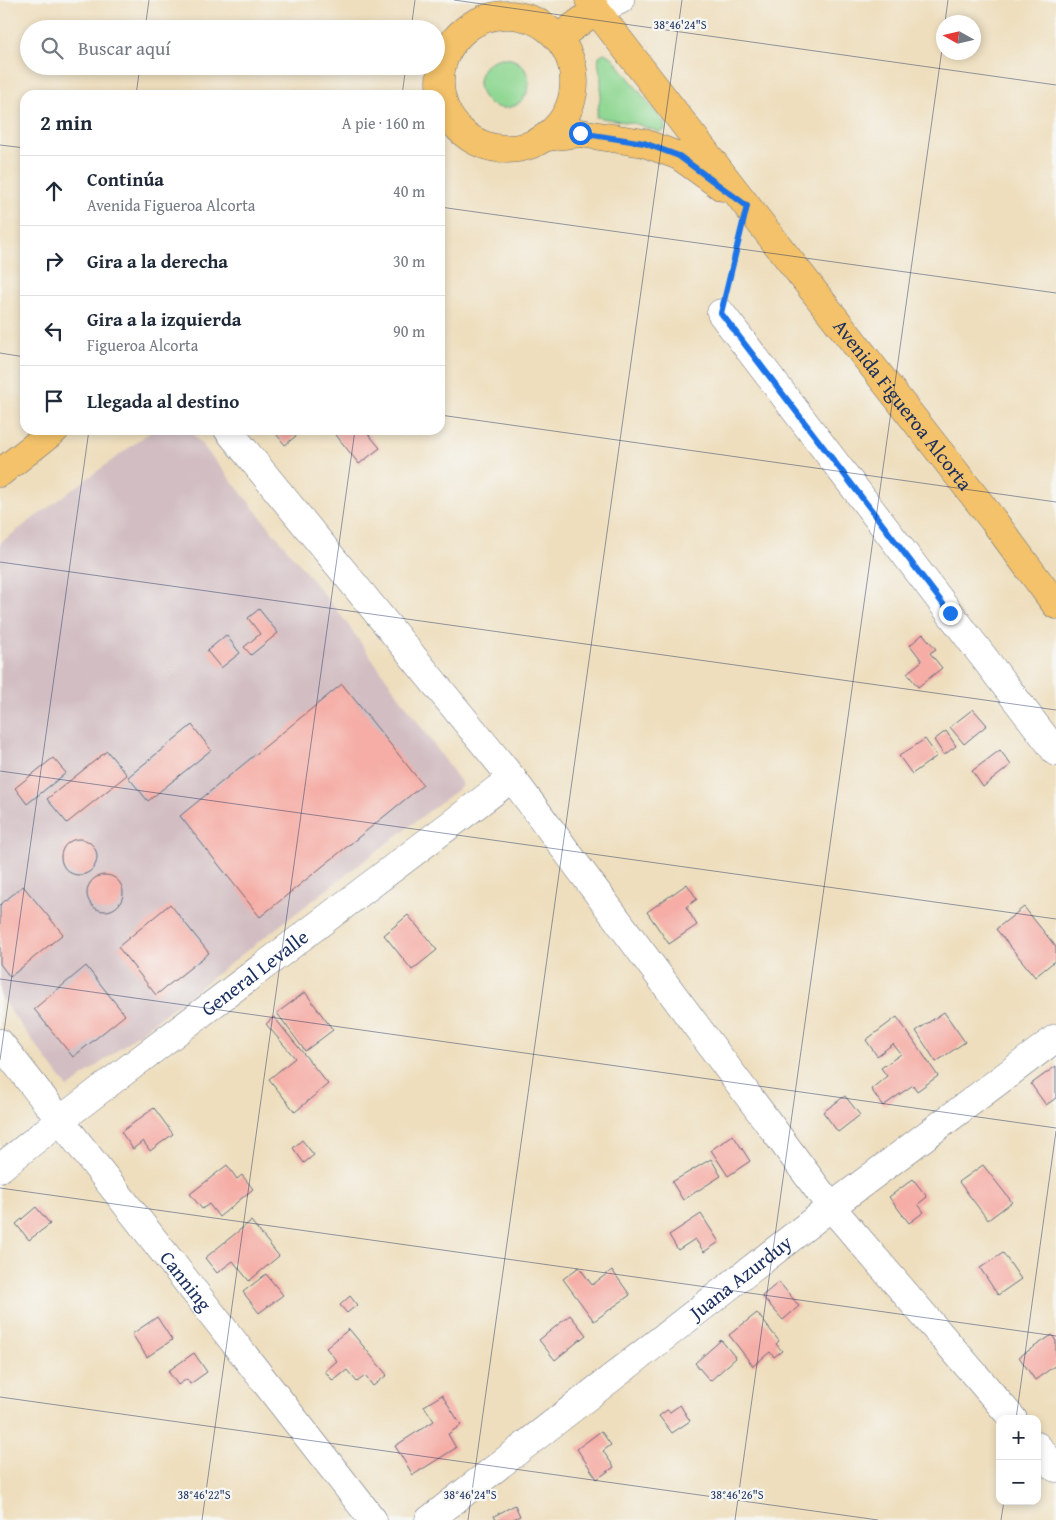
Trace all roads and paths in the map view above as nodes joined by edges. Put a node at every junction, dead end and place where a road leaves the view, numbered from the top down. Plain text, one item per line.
1 (602, 3) edge
2 (477, 11) edge
3 (558, 38) junction
4 (445, 60) edge
5 (441, 75) edge
6 (442, 90) edge
7 (445, 112) edge
8 (447, 129) edge
9 (547, 136) junction
10 (747, 206) junction
11 (721, 313) joint
12 (49, 435) edge
13 (232, 435) edge
14 (0, 473) edge
15 (1056, 605) edge
16 (1056, 752) edge
17 (512, 778) junction
18 (1056, 1038) edge
19 (0, 1043) edge
20 (60, 1121) junction
21 (0, 1168) edge
22 (831, 1207) junction
23 (1010, 1415) edge
24 (1041, 1451) edge
25 (1056, 1468) edge
26 (373, 1520) edge
27 (429, 1520) edge

1 - 3 main road
1 - 10 main road, Avenida Figueroa Alcorta
2 - 3 main road
2 - 4 main road
3 - 9 main road
5 - 6 main road
7 - 8 main road
8 - 9 main road
9 - 10 main road, Avenida Figueroa Alcorta
10 - 11 path
10 - 15 main road, Avenida Figueroa Alcorta
11 - 16 street
12 - 14 main road
13 - 17 street
17 - 20 street, General Levalle
17 - 22 street
18 - 22 street, Juana Azurduy
19 - 20 street, Canning
20 - 21 street, General Levalle
20 - 26 street, Canning
22 - 23 street
22 - 27 street, Juana Azurduy
24 - 25 street

